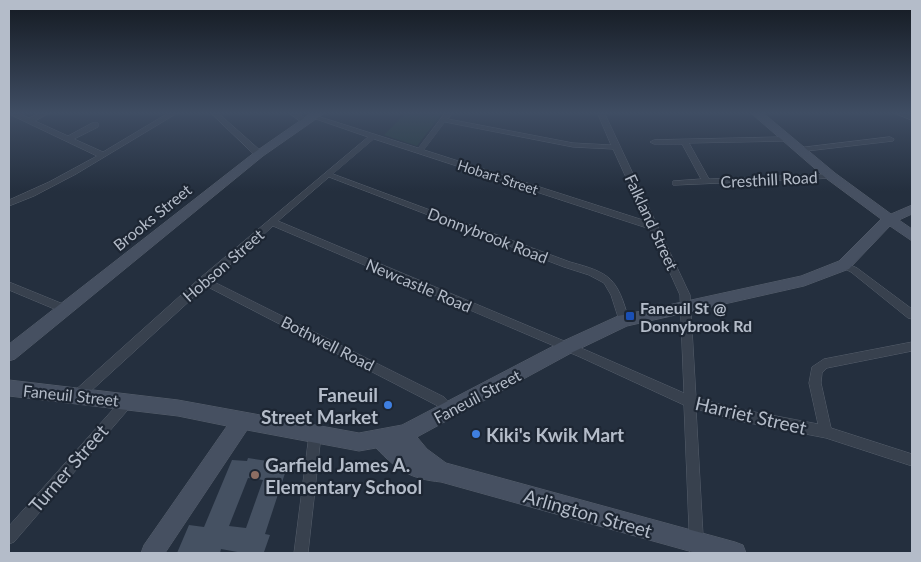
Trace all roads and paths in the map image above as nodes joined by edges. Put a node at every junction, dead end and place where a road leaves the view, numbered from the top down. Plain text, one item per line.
1 (69, 138) edge
2 (131, 138) edge
3 (242, 138) edge
4 (282, 138) edge
5 (370, 138) edge
6 (380, 138) edge
7 (429, 138) edge
8 (538, 138) edge
9 (612, 138) edge
10 (786, 139) joint
11 (890, 139) dead end
12 (654, 142) dead end
13 (684, 142) junction
14 (616, 148) junction
15 (798, 150) junction
16 (419, 151) junction
17 (259, 154) junction
18 (102, 155) junction
19 (327, 174) junction
20 (831, 176) junction
21 (707, 182) junction
22 (676, 183) dead end
23 (9, 203) edge
24 (912, 209) edge
25 (888, 220) junction
26 (272, 222) junction
27 (654, 227) junction
28 (912, 236) edge
29 (844, 265) junction
30 (204, 282) junction
31 (9, 286) edge
32 (687, 306) junction
33 (64, 309) junction
34 (912, 315) edge
35 (624, 320) junction
36 (912, 346) edge
37 (567, 348) junction
38 (9, 354) edge
39 (9, 388) edge
40 (76, 397) junction
41 (128, 401) junction
42 (691, 402) junction
43 (450, 410) junction
44 (243, 419) junction
45 (826, 432) junction
46 (405, 434) junction
47 (315, 435) junction
48 (380, 439) junction
49 (912, 460) edge
50 (441, 472) junction
51 (9, 537) edge
52 (697, 548) edge
53 (152, 553) edge
54 (301, 553) edge
55 (735, 553) edge

1 - 18 street
2 - 18 street
3 - 17 street
4 - 17 street, Brooks Street
5 - 19 street, Hobson Street
6 - 16 street, Hobart Street
7 - 16 street
8 - 14 street
9 - 14 street, Falkland Street
10 - 13 street
10 - 15 street
11 - 15 street
12 - 13 street
13 - 21 street, Cresthill Road
14 - 27 street, Falkland Street
15 - 20 street
16 - 27 street, Hobart Street
17 - 33 street, Brooks Street
18 - 23 street
19 - 26 street, Hobson Street
19 - 35 street, Donnybrook Road
20 - 21 street, Cresthill Road
20 - 25 street
21 - 22 street, Cresthill Road
24 - 25 street, Faneuil Street
25 - 28 street
25 - 29 street, Faneuil Street
26 - 30 street, Hobson Street
26 - 37 street, Newcastle Road
27 - 32 street, Falkland Street
29 - 32 street, Faneuil Street
29 - 34 street
30 - 40 street, Hobson Street
30 - 43 street, Bothwell Road
31 - 33 street
32 - 35 street, Faneuil Street
32 - 42 street, Falkland Street
33 - 38 street, Brooks Street
35 - 37 street, Faneuil Street
36 - 45 street
37 - 42 street, Harriet Street
37 - 43 street, Faneuil Street
39 - 40 street, Faneuil Street
40 - 41 street, Faneuil Street
41 - 44 street, Faneuil Street
41 - 51 street, Turner Street
42 - 45 street, Harriet Street
42 - 52 street, Falkland Street
43 - 46 street, Faneuil Street
44 - 47 street, Faneuil Street
44 - 53 street
45 - 49 street, Harriet Street
46 - 48 street, Faneuil Street
46 - 50 street, Arlington Street
47 - 48 street, Faneuil Street
47 - 54 street
48 - 50 street, Arlington Street
50 - 52 street, Arlington Street
52 - 55 street, Arlington Street

